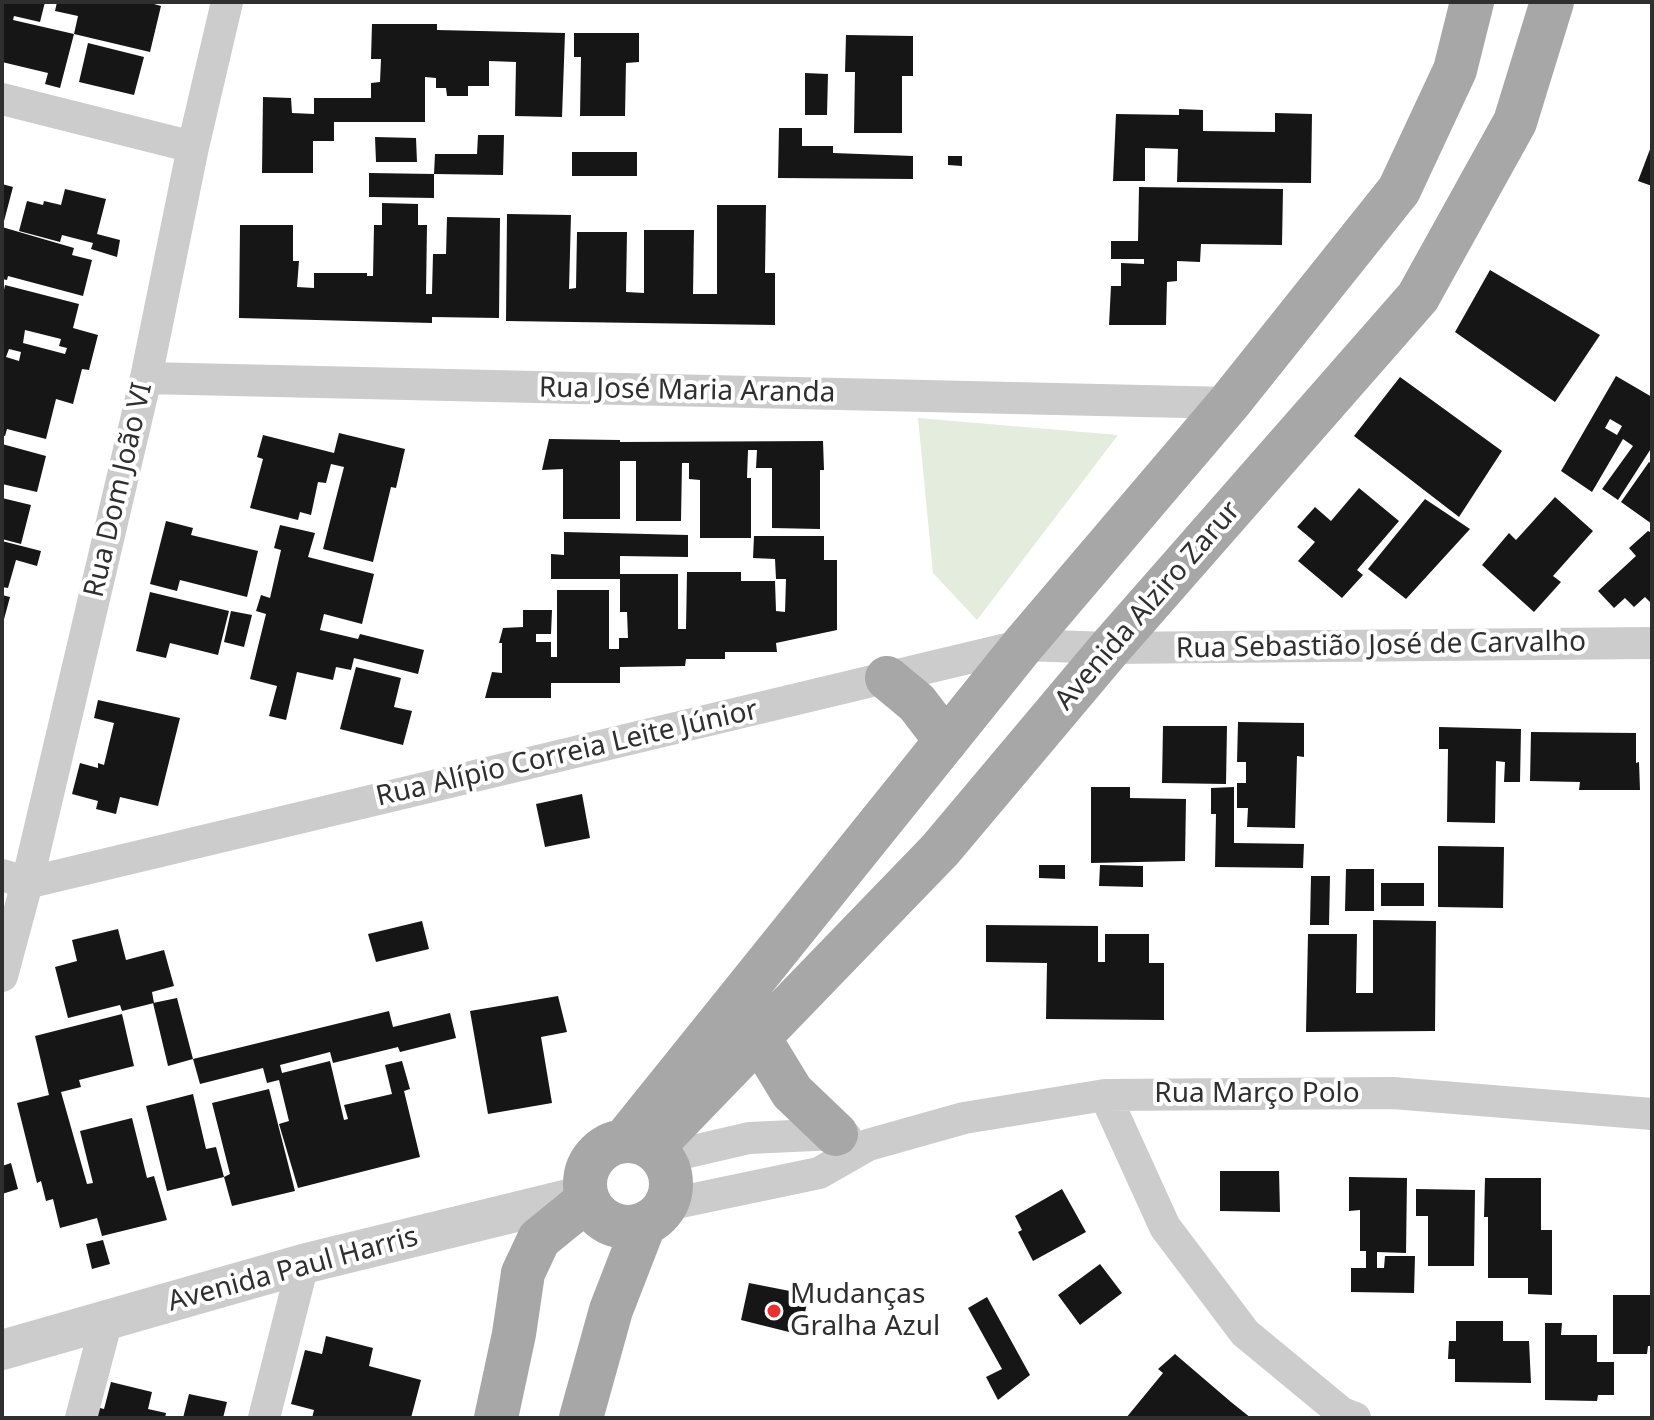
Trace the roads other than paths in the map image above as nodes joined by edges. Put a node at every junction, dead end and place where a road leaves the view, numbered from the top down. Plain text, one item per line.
1 (227, 2) edge
2 (1472, 2) edge
3 (1552, 2) edge
4 (2, 99) edge
5 (193, 147) junction
6 (146, 378) junction
7 (1229, 403) junction
8 (1652, 643) edge
9 (1023, 645) junction
10 (1110, 648) junction
11 (887, 678) junction
12 (946, 741) junction
13 (14, 879) edge
14 (2, 976) edge
15 (759, 1038) junction
16 (1105, 1095) junction
17 (1652, 1114) edge
18 (852, 1140) junction
19 (646, 1149) junction
20 (586, 1198) junction
21 (655, 1215) junction
22 (303, 1264) junction
23 (107, 1320) junction
24 (2, 1350) edge
25 (81, 1418) edge
26 (264, 1418) edge
27 (496, 1418) edge
28 (581, 1418) edge
29 (1355, 1418) edge

1 - 5 street, Rua Dom João VI
2 - 7 main road
3 - 10 main road, Avenida Alziro Zarur
4 - 5 street
5 - 6 street, Rua Dom João VI
6 - 7 street, Rua José Maria Aranda
6 - 13 street, Rua Dom João VI
7 - 9 main road
8 - 10 street, Rua Sebastião José de Carvalho
9 - 10 street, Rua Alípio Correia Leite Júnior
9 - 11 street, Rua Alípio Correia Leite Júnior
9 - 12 main road
10 - 15 main road, Avenida Alziro Zarur
11 - 12 main road
11 - 13 street, Rua Alípio Correia Leite Júnior
12 - 19 main road
13 - 14 street, Rua Dom João VI
15 - 18 main road
15 - 19 main road, Avenida Alziro Zarur
16 - 17 street, Rua Março Polo
16 - 18 street, Rua Março Polo
16 - 29 street
18 - 19 street, Rua Março Polo
18 - 21 street, Rua Março Polo
19 - 20 main road
19 - 21 main road
20 - 21 main road
20 - 22 street, Avenida Paul Harris
20 - 27 main road
21 - 28 main road
22 - 23 street, Avenida Paul Harris
22 - 26 street
23 - 24 street, Avenida Paul Harris
23 - 25 street

